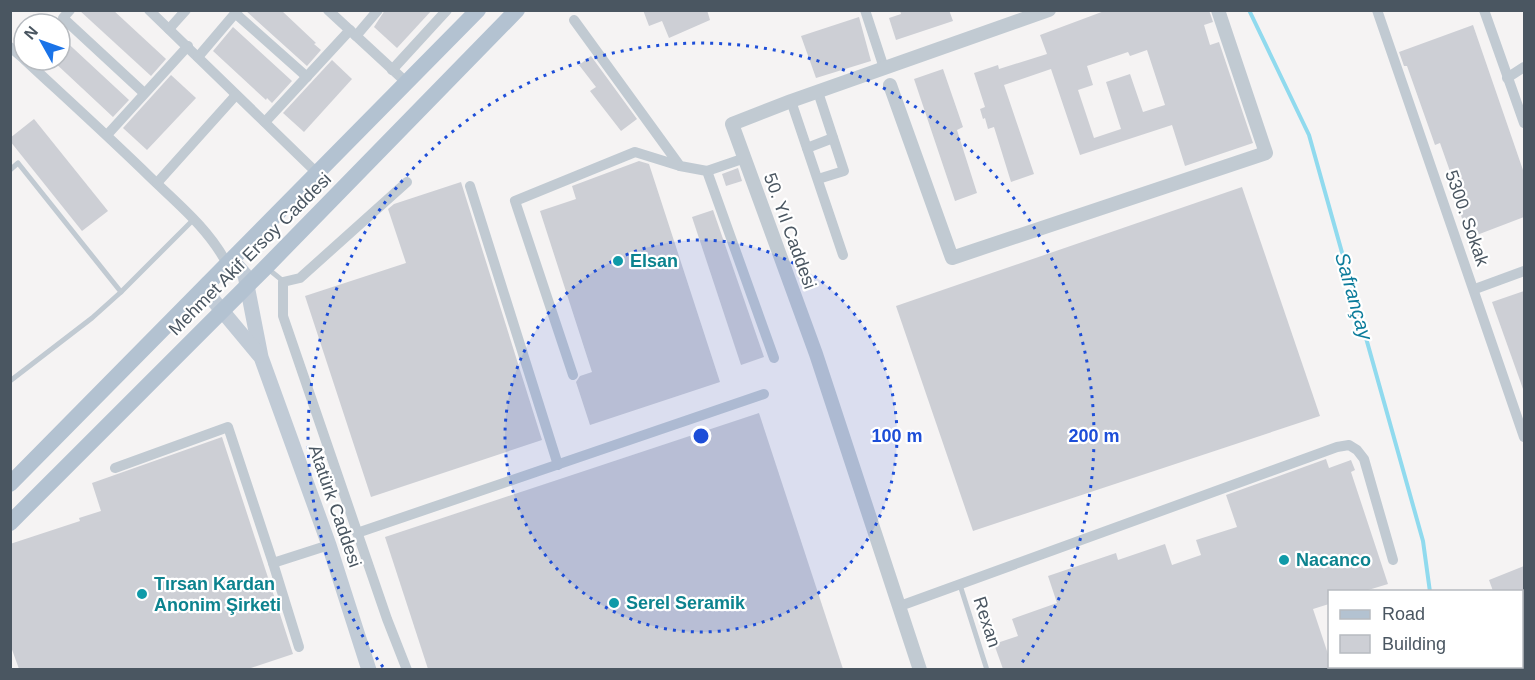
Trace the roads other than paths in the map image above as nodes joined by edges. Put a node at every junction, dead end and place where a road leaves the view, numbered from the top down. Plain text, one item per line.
1 (149, 10) edge
2 (186, 10) edge
3 (328, 10) edge
4 (378, 10) edge
5 (447, 10) edge
6 (478, 10) edge
7 (517, 10) edge
8 (865, 10) edge
9 (1218, 10) edge
10 (1377, 10) edge
11 (1484, 10) edge
12 (236, 12) edge
13 (1040, 12) edge
14 (574, 20) dead end
15 (72, 26) edge
16 (169, 29) junction
17 (353, 33) junction
18 (188, 46) junction
19 (198, 57) junction
20 (1524, 67) edge
21 (884, 68) junction
22 (392, 70) junction
23 (38, 72) edge
24 (307, 76) junction
25 (1507, 78) junction
26 (406, 82) junction
27 (890, 85) dead end
28 (818, 92) junction
29 (144, 93) junction
30 (236, 95) junction
31 (791, 101) junction
32 (265, 122) junction
33 (1524, 123) edge
34 (107, 135) junction
35 (833, 138) junction
36 (807, 148) junction
37 (745, 158) junction
38 (680, 166) junction
39 (10, 170) edge
40 (707, 171) junction
41 (317, 173) junction
42 (818, 180) junction
43 (407, 182) dead end
44 (157, 183) junction
45 (470, 186) dead end
46 (194, 219) junction
47 (843, 255) dead end
48 (226, 264) junction
49 (266, 267) junction
50 (1524, 271) edge
51 (283, 282) junction
52 (207, 284) junction
53 (247, 286) junction
54 (1474, 289) junction
55 (121, 292) junction
56 (222, 311) junction
57 (261, 357) junction
58 (774, 358) dead end
59 (573, 375) dead end
60 (10, 381) edge
61 (764, 394) dead end
62 (1524, 437) edge
63 (558, 465) junction
64 (115, 468) dead end
65 (10, 483) edge
66 (10, 523) edge
67 (357, 533) junction
68 (329, 545) junction
69 (1393, 560) dead end
70 (273, 563) junction
71 (959, 584) junction
72 (900, 606) junction
73 (298, 647) dead end
74 (369, 669) edge
75 (407, 669) edge
76 (920, 669) edge
77 (987, 669) edge

1 - 16 street
2 - 16 street
3 - 17 street
4 - 17 street
5 - 22 street
6 - 26 main road, Mehmet Akif Ersoy Caddesi
7 - 49 main road, Mehmet Akif Ersoy Caddesi
8 - 21 street
9 - 27 street
10 - 54 street, 5300. Sokak
11 - 25 street
12 - 19 street
12 - 24 street
13 - 21 street, 50. Yıl Caddesi
14 - 38 street
15 - 29 street
16 - 18 street
17 - 22 street
17 - 24 street
18 - 19 street
18 - 29 street
19 - 30 street
20 - 25 street
21 - 28 street, 50. Yıl Caddesi
22 - 26 street
23 - 34 street
24 - 32 street
25 - 33 street
26 - 41 main road, Mehmet Akif Ersoy Caddesi
28 - 31 street, 50. Yıl Caddesi
28 - 35 street
29 - 34 street
30 - 32 street
30 - 44 street
31 - 36 street
31 - 37 street, 50. Yıl Caddesi
32 - 41 street
34 - 44 street
35 - 36 street
35 - 42 street
36 - 42 street
37 - 40 street
37 - 72 street, 50. Yıl Caddesi
38 - 40 street
38 - 59 street
39 - 55 lane
40 - 58 street
41 - 48 main road, Mehmet Akif Ersoy Caddesi
42 - 47 street
43 - 51 street
44 - 46 street
45 - 63 street
46 - 48 street
46 - 55 lane
48 - 52 main road, Mehmet Akif Ersoy Caddesi
48 - 53 main road
49 - 51 lane
49 - 53 main road, Mehmet Akif Ersoy Caddesi
50 - 54 street
51 - 67 street
52 - 56 main road
52 - 65 main road, Mehmet Akif Ersoy Caddesi
53 - 56 main road, Mehmet Akif Ersoy Caddesi
53 - 57 main road
54 - 62 street, 5300. Sokak
55 - 60 lane
56 - 57 main road
56 - 66 main road, Mehmet Akif Ersoy Caddesi
57 - 68 main road, Atatürk Caddesi
61 - 63 street
63 - 67 street
64 - 70 street
67 - 75 street
68 - 70 street
68 - 74 main road, Atatürk Caddesi
69 - 71 street
70 - 73 street
71 - 72 street
71 - 77 lane, Rexan
72 - 76 street, 50. Yıl Caddesi

